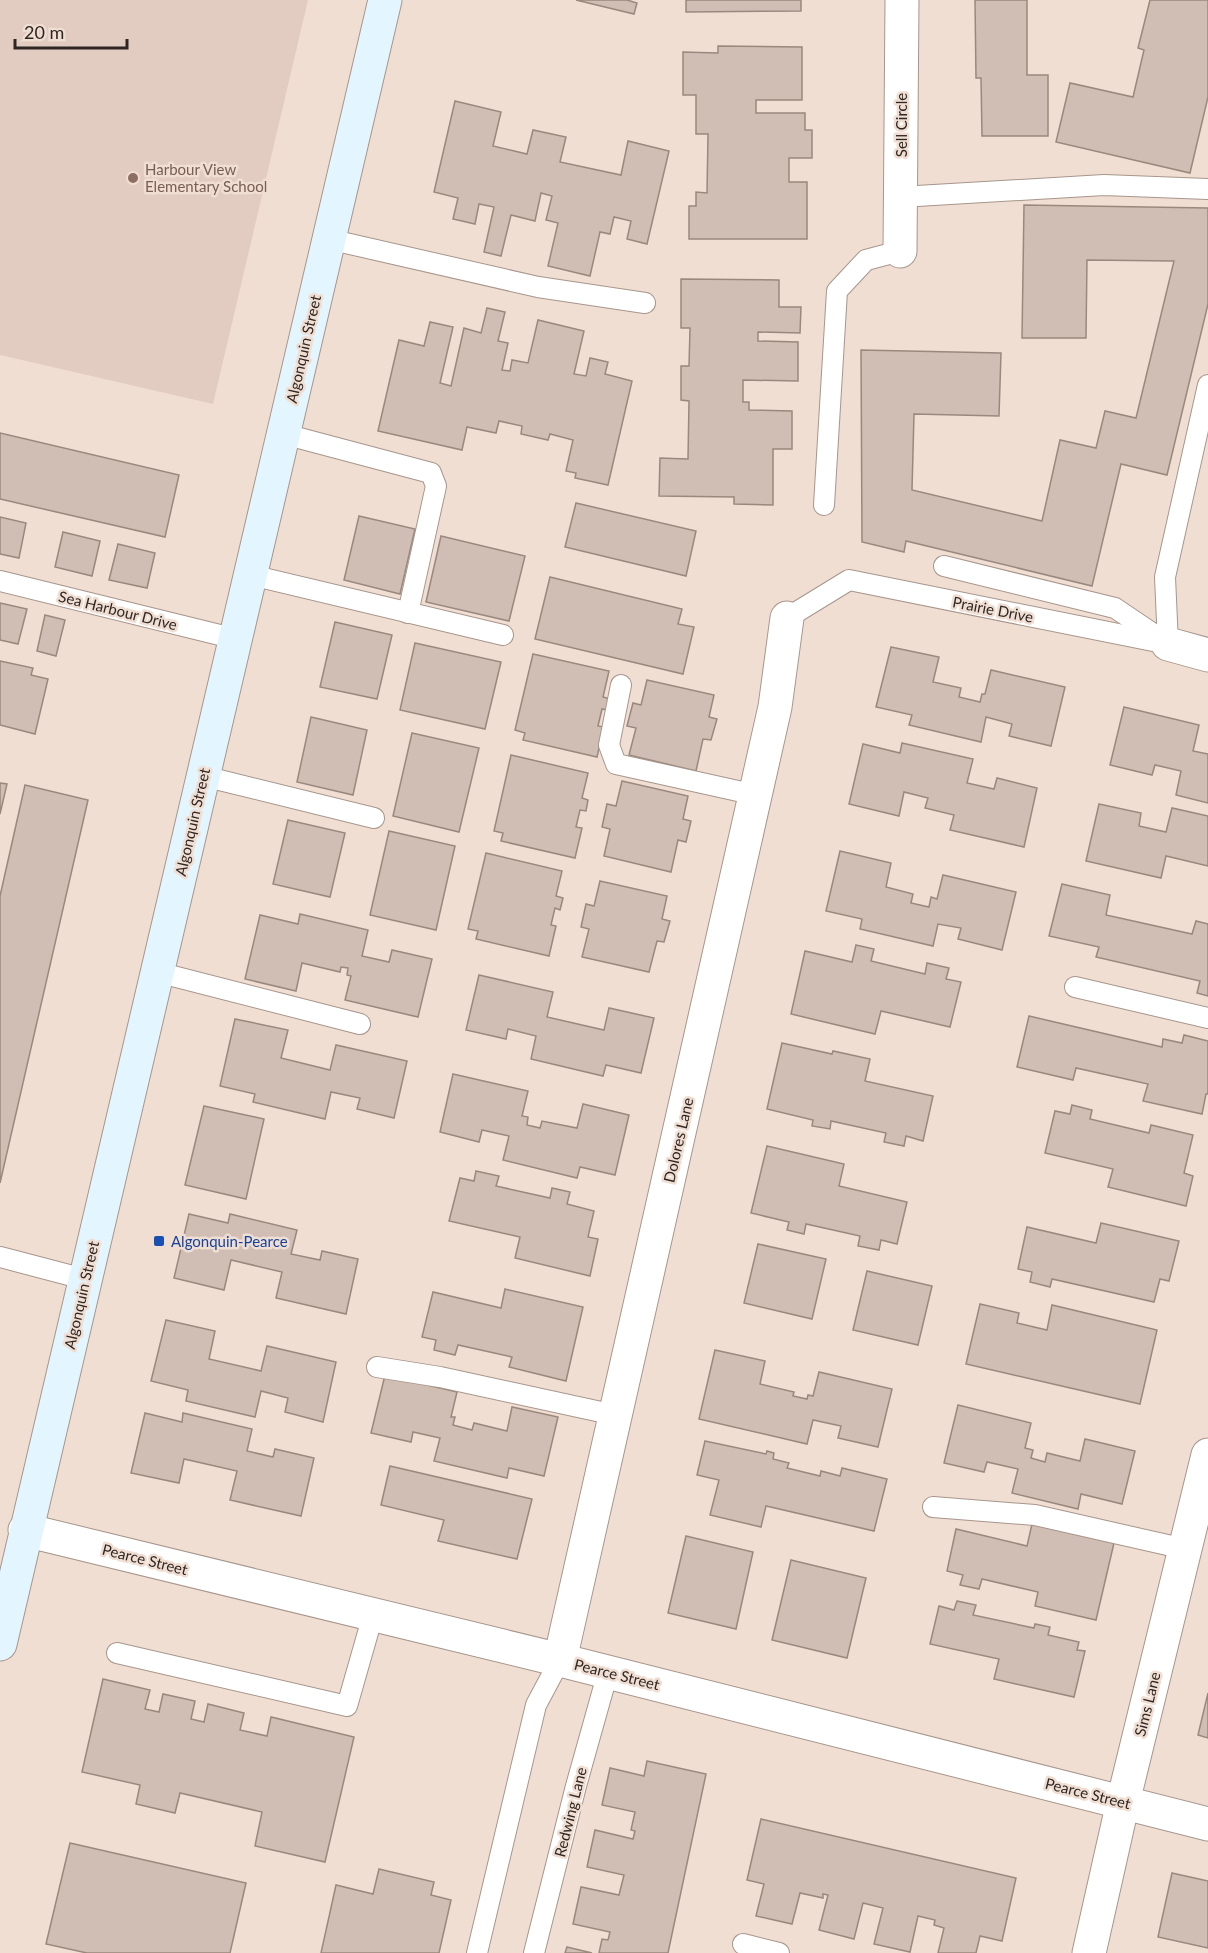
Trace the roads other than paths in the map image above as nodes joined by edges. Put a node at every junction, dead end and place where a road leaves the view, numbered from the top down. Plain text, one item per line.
1 (384, 0) edge
2 (902, 0) edge
3 (1208, 189) edge
4 (900, 197) junction
5 (328, 239) junction
6 (900, 251) joint
7 (645, 303) dead end
8 (1208, 385) edge
9 (284, 434) junction
10 (824, 505) dead end
11 (944, 566) dead end
12 (251, 575) junction
13 (0, 581) edge
14 (408, 613) junction
15 (788, 618) joint
16 (503, 635) dead end
17 (236, 639) junction
18 (1168, 644) junction
19 (1208, 655) edge
20 (621, 685) dead end
21 (203, 776) junction
22 (756, 795) junction
23 (374, 818) dead end
24 (157, 972) junction
25 (1075, 987) dead end
26 (1208, 1018) edge
27 (360, 1024) dead end
28 (0, 1257) edge
29 (84, 1279) junction
30 (376, 1367) dead end
31 (615, 1415) junction
32 (1208, 1455) edge
33 (933, 1507) dead end
34 (25, 1530) junction
35 (1185, 1549) junction
36 (373, 1615) junction
37 (0, 1644) edge
38 (117, 1653) dead end
39 (560, 1660) junction
40 (608, 1672) junction
41 (1123, 1802) junction
42 (1208, 1824) edge
43 (743, 1944) dead end
44 (477, 1953) edge
45 (534, 1953) edge
46 (779, 1953) edge
47 (1089, 1953) edge

1 - 5 main road, Algonquin Street
2 - 4 street, Sell Circle
3 - 4 lane
4 - 6 street, Sell Circle
5 - 7 lane
5 - 9 main road, Algonquin Street
6 - 10 lane
8 - 18 lane
9 - 12 main road, Algonquin Street
9 - 14 lane
11 - 18 lane
12 - 14 lane
12 - 17 main road, Algonquin Street
13 - 17 lane, Sea Harbour Drive
14 - 16 lane
15 - 18 lane, Prairie Drive
15 - 22 street, Dolores Lane
17 - 21 main road, Algonquin Street
18 - 19 street, Prairie Drive
20 - 22 lane
21 - 23 lane
21 - 24 main road, Algonquin Street
22 - 31 street, Dolores Lane
24 - 27 lane
24 - 29 main road, Algonquin Street
25 - 26 lane
28 - 29 lane
29 - 34 main road, Algonquin Street
30 - 31 lane
31 - 39 street, Dolores Lane
32 - 35 street, Sims Lane
33 - 35 lane
34 - 36 street, Pearce Street
34 - 37 main road, Algonquin Street
35 - 41 street, Sims Lane
36 - 38 lane
36 - 39 street, Pearce Street
39 - 40 street, Pearce Street
39 - 44 lane
40 - 41 street, Pearce Street
40 - 45 lane, Redwing Lane
41 - 42 street, Pearce Street
41 - 47 street, Sims Lane
43 - 46 lane

